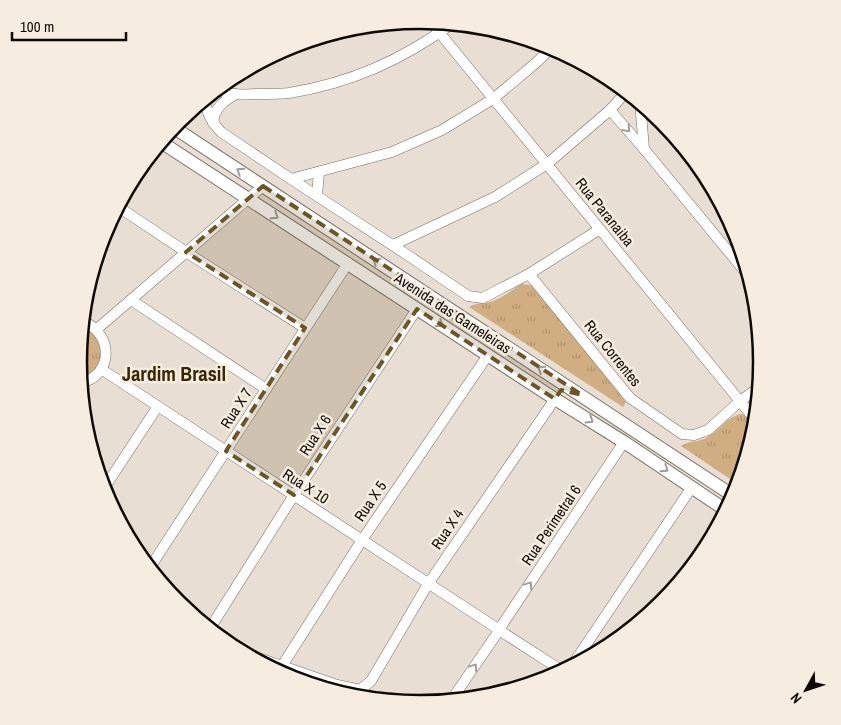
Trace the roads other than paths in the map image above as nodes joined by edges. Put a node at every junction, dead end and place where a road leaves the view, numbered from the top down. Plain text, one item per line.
1 (437, 29) edge
2 (445, 29) edge
3 (440, 33) junction
4 (545, 53) edge
5 (225, 92) edge
6 (236, 94) junction
7 (622, 97) edge
8 (494, 99) junction
9 (207, 107) edge
10 (610, 110) junction
11 (641, 112) edge
12 (213, 123) junction
13 (180, 132) edge
14 (167, 146) edge
15 (644, 149) junction
16 (547, 164) junction
17 (319, 172) junction
18 (290, 179) junction
19 (263, 186) junction
20 (317, 196) junction
21 (248, 199) junction
22 (124, 210) edge
23 (600, 229) junction
24 (412, 237) junction
25 (393, 245) junction
26 (186, 252) junction
27 (409, 256) junction
28 (348, 264) junction
29 (740, 265) edge
30 (530, 274) junction
31 (131, 300) junction
32 (417, 308) junction
33 (89, 324) edge
34 (305, 328) junction
35 (96, 329) junction
36 (488, 355) junction
37 (101, 369) junction
38 (87, 381) edge
39 (266, 389) junction
40 (753, 392) edge
41 (582, 395) junction
42 (555, 399) junction
43 (740, 401) junction
44 (158, 406) junction
45 (750, 413) edge
46 (624, 442) junction
47 (226, 451) junction
48 (109, 481) edge
49 (692, 487) junction
50 (728, 492) edge
51 (294, 495) junction
52 (722, 507) edge
53 (362, 540) junction
54 (153, 562) edge
55 (428, 584) junction
56 (213, 624) edge
57 (499, 629) junction
58 (578, 657) edge
59 (282, 666) joint
60 (557, 667) edge
61 (315, 680) edge
62 (371, 681) junction
63 (354, 690) edge
64 (361, 690) joint
65 (374, 693) edge
66 (455, 694) edge

1 - 3 street, Rua Paranaiba
2 - 3 street
3 - 6 street
3 - 8 street, Rua Paranaiba
4 - 8 street
5 - 6 street
6 - 12 street
7 - 10 street
8 - 16 street, Rua Paranaiba
8 - 17 street
9 - 12 street
10 -> 15 street
10 - 16 street
11 - 15 street
12 - 18 street
19 -> 13 main road, Avenida das Gameleiras
14 - 21 main road, Avenida das Gameleiras
15 - 29 street
16 - 23 street, Rua Paranaiba
16 - 24 street
17 - 18 street
17 - 20 street
18 - 20 street
19 - 21 street
41 -> 19 main road, Avenida das Gameleiras
20 - 25 street
21 - 26 street
21 -> 28 main road, Avenida das Gameleiras
22 - 26 street
23 - 30 street
23 - 43 street, Rua Paranaiba
24 - 25 street
24 - 27 street
25 - 27 street
26 - 31 street
26 - 34 street
27 - 30 street
28 - 32 main road, Avenida das Gameleiras
28 - 34 street, Rua X 7
30 - 43 street, Rua Correntes
31 - 35 street
31 - 39 street
32 -> 36 main road, Avenida das Gameleiras
32 - 51 street, Rua X 6
33 - 35 street
34 - 39 street, Rua X 7
35 - 37 street
36 - 42 main road, Avenida das Gameleiras
36 - 53 street, Rua X 5
37 - 38 street
37 - 44 street, Rua X 10
39 - 47 street, Rua X 7
40 - 43 street, Rua Correntes
41 - 42 main road
41 - 50 main road, Avenida das Gameleiras
42 -> 46 main road, Avenida das Gameleiras
42 - 55 street, Rua X 4
43 - 45 street, Rua Paranaiba
44 - 47 street, Rua X 10
44 - 48 street
46 -> 49 main road, Avenida das Gameleiras
57 -> 46 street, Rua Perimetral 6
47 - 51 street, Rua X 10
47 - 54 street, Rua X 7
49 - 52 main road, Avenida das Gameleiras
49 - 58 street
51 - 53 street, Rua X 10
51 - 56 street, Rua X 6
53 - 55 street, Rua X 10
53 - 59 street, Rua X 5
55 - 57 street, Rua X 10
55 - 62 street, Rua X 4
57 - 60 street, Rua X 10
66 -> 57 street, Rua Perimetral 6
59 - 61 street
62 - 64 street, Rua X 4
62 - 65 street
63 - 64 street

